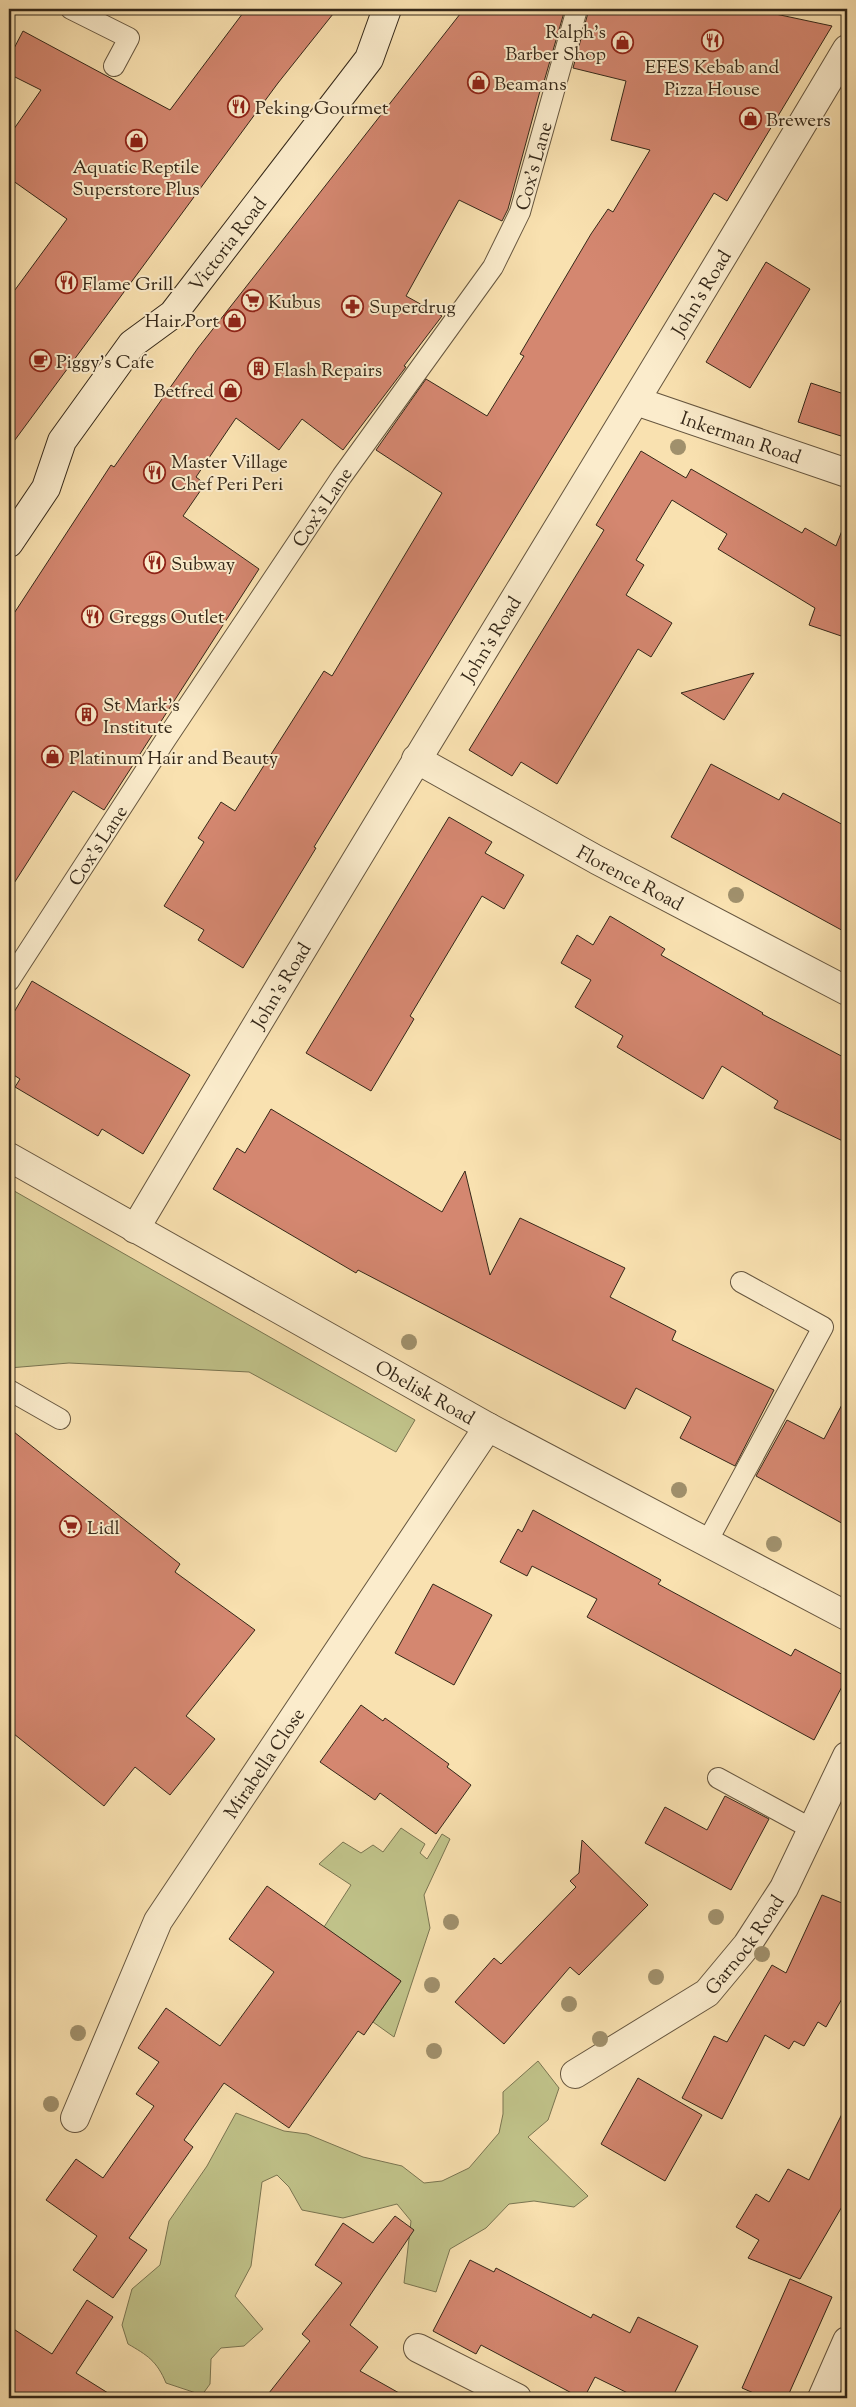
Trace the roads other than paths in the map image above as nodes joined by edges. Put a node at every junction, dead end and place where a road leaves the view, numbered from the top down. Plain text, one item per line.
1 (71, 9) edge
2 (387, 9) edge
3 (577, 9) edge
4 (847, 49) edge
5 (114, 66) dead end
6 (636, 401) junction
7 (847, 473) edge
8 (9, 543) edge
9 (416, 759) junction
10 (9, 981) edge
11 (847, 991) edge
12 (9, 1157) edge
13 (135, 1229) junction
14 (741, 1282) dead end
15 (9, 1390) edge
16 (60, 1419) dead end
17 (488, 1428) junction
18 (707, 1542) junction
19 (847, 1616) edge
20 (847, 1756) edge
21 (718, 1778) dead end
22 (812, 1829) junction
23 (576, 2074) dead end
24 (75, 2118) dead end
25 (846, 2347) edge
26 (418, 2348) dead end
27 (517, 2398) edge
28 (822, 2398) edge

1 - 5 lane
2 - 8 street, Victoria Road
3 - 10 lane, Cox's Lane
4 - 6 street, John's Road
6 - 7 street, Inkerman Road
6 - 9 street, John's Road
9 - 11 street, Florence Road
9 - 13 street, John's Road
12 - 13 street, Obelisk Road
13 - 17 street, Obelisk Road
14 - 18 lane
15 - 16 lane
17 - 18 street, Obelisk Road
17 - 24 street, Mirabella Close
18 - 19 street, Obelisk Road
20 - 22 street, Garnock Road
21 - 22 lane
22 - 23 street, Garnock Road
25 - 28 street
26 - 27 street

